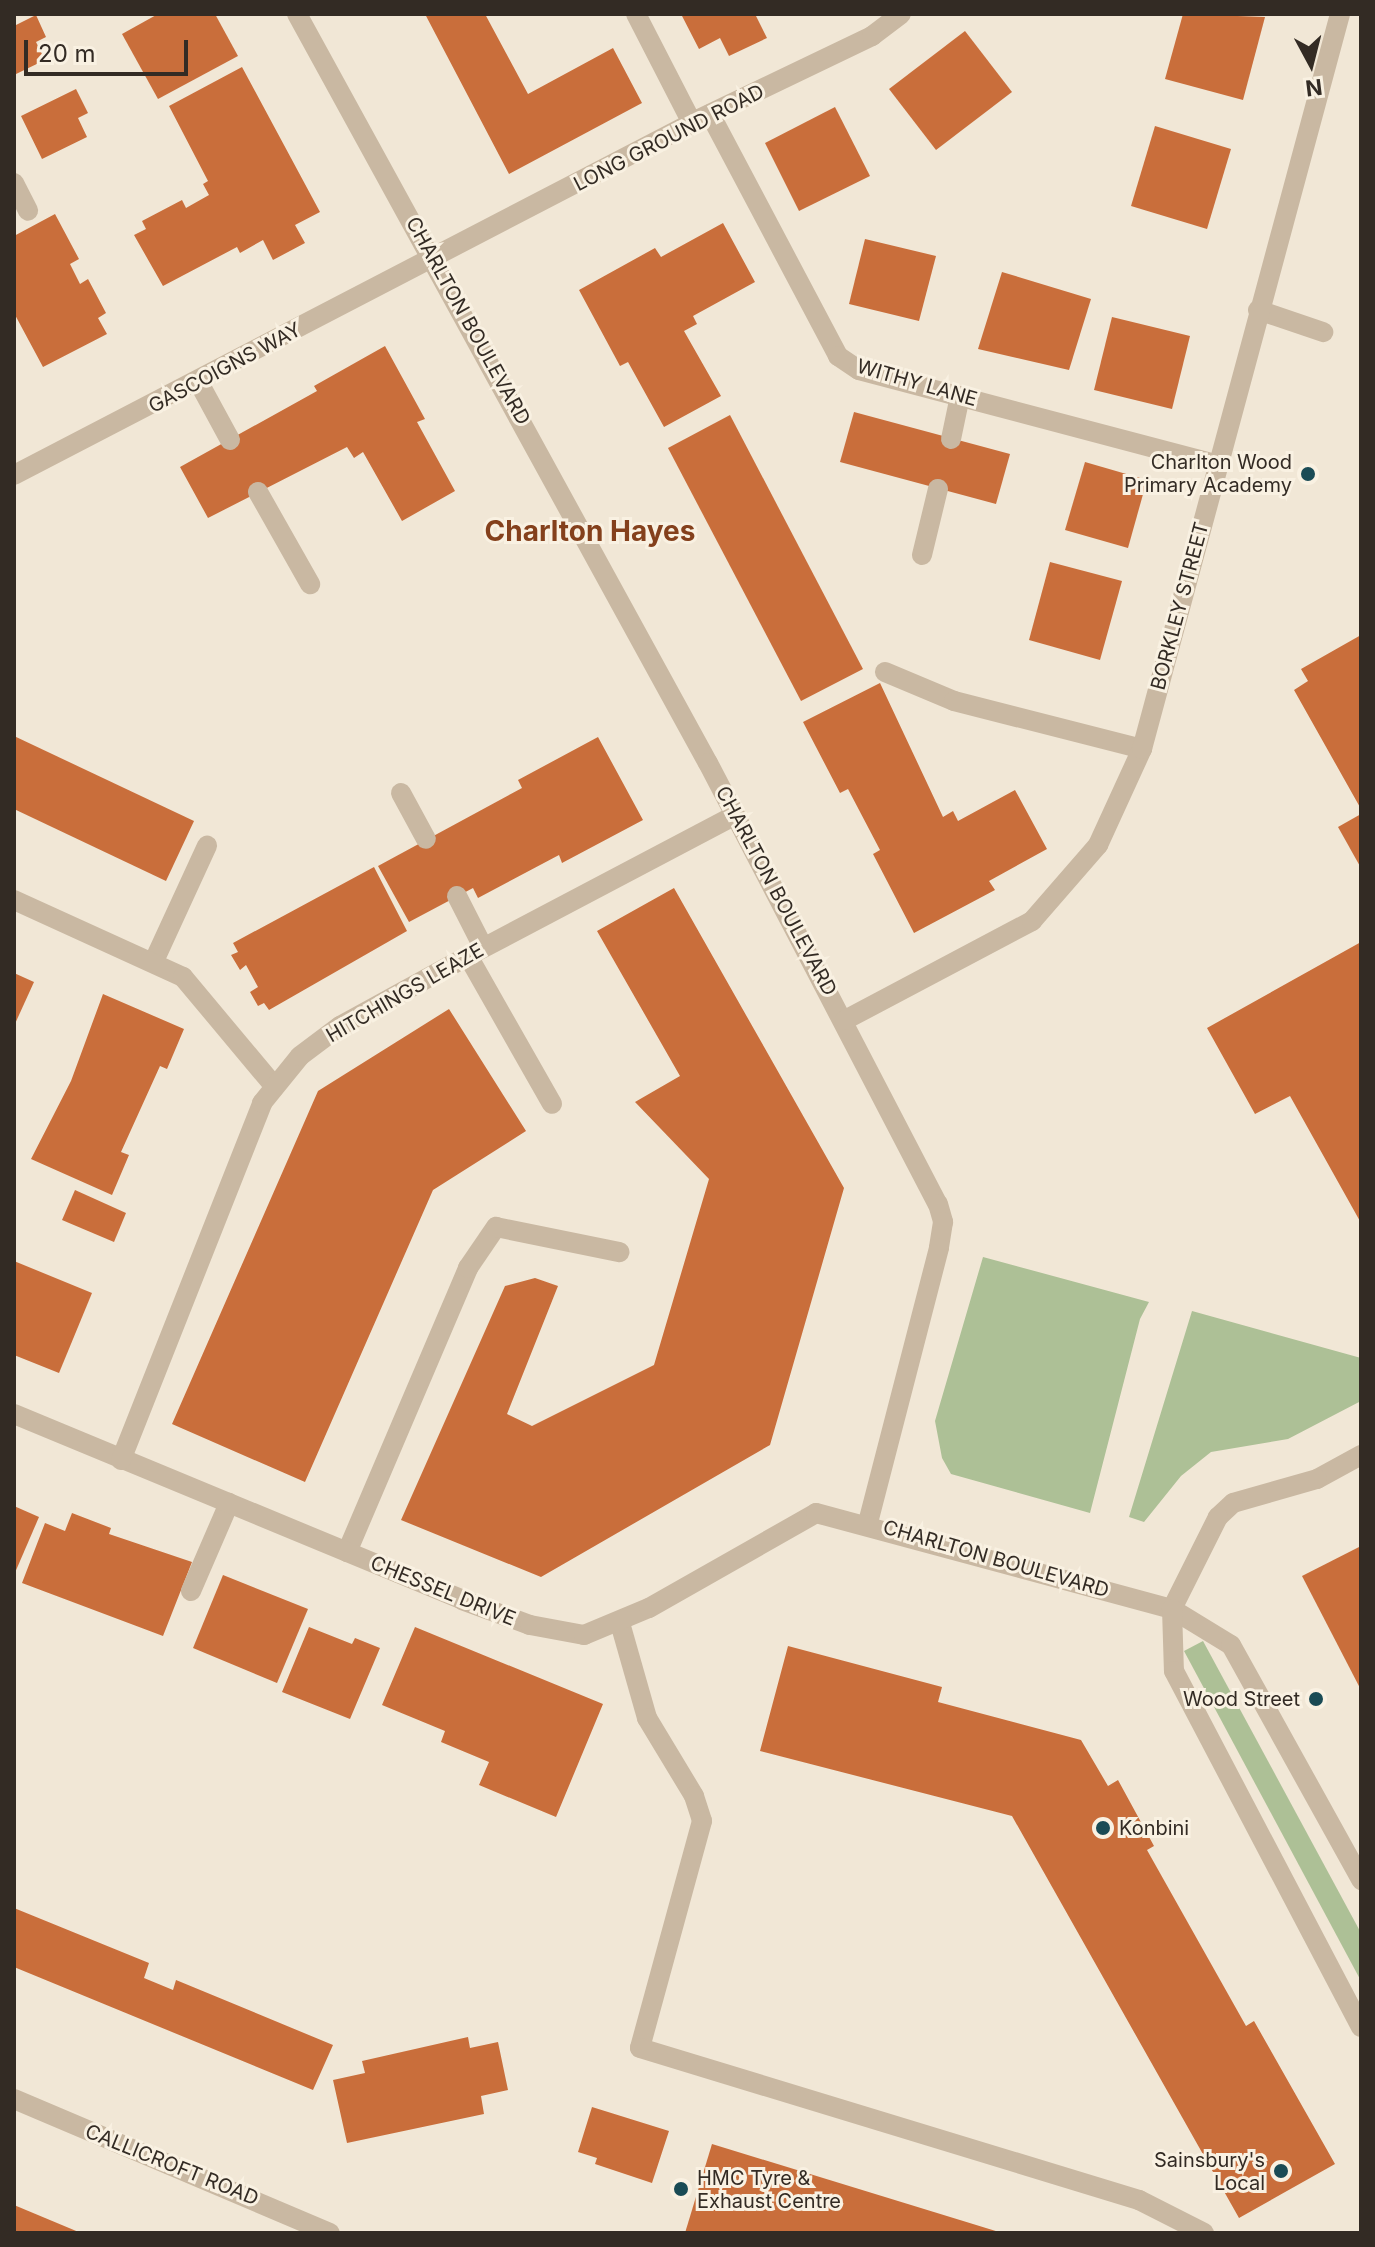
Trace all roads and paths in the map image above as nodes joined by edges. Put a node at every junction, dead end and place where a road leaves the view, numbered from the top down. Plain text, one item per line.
1 (297, 14) edge
2 (636, 14) edge
3 (901, 14) edge
4 (1340, 14) edge
5 (701, 119) junction
6 (14, 183) edge
7 (28, 211) dead end
8 (435, 259) junction
9 (1258, 310) junction
10 (1323, 332) dead end
11 (198, 381) junction
12 (960, 396) junction
13 (951, 439) dead end
14 (230, 440) dead end
15 (1216, 464) junction
16 (14, 475) edge
17 (938, 489) dead end
18 (258, 492) dead end
19 (922, 555) dead end
20 (310, 584) dead end
21 (885, 672) dead end
22 (1142, 749) junction
23 (401, 793) dead end
24 (734, 816) junction
25 (426, 839) dead end
26 (207, 846) dead end
27 (457, 896) dead end
28 (14, 900) edge
29 (476, 952) junction
30 (154, 961) junction
31 (845, 1020) junction
32 (275, 1087) junction
33 (552, 1104) dead end
34 (619, 1252) dead end
35 (14, 1414) edge
36 (1361, 1455) edge
37 (121, 1460) junction
38 (229, 1503) junction
39 (868, 1523) junction
40 (347, 1552) junction
41 (191, 1591) dead end
42 (1172, 1609) junction
43 (620, 1623) junction
44 (1361, 1880) edge
45 (1361, 2027) edge
46 (14, 2099) edge
47 (330, 2233) edge
48 (1204, 2233) edge

1 - 8 street, CHARLTON BOULEVARD
2 - 5 street, WITHY LANE
3 - 5 street, LONG GROUND ROAD
4 - 9 street, BORKLEY STREET
5 - 8 street, LONG GROUND ROAD
5 - 12 street, WITHY LANE
6 - 7 street
8 - 11 street, GASCOIGNS WAY
8 - 24 street, CHARLTON BOULEVARD
9 - 10 street
9 - 15 street, BORKLEY STREET
11 - 14 street
11 - 16 street, GASCOIGNS WAY
12 - 13 street
12 - 15 street, WITHY LANE
15 - 22 street, BORKLEY STREET
17 - 19 street
18 - 20 street
21 - 22 street
22 - 31 street, BORKLEY STREET
23 - 25 street
24 - 29 street, HITCHINGS LEAZE
24 - 31 street, CHARLTON BOULEVARD
26 - 30 street
27 - 29 street
28 - 30 street
29 - 32 street, HITCHINGS LEAZE
29 - 33 street
30 - 32 street
31 - 39 street, CHARLTON BOULEVARD
32 - 37 street, HITCHINGS LEAZE
34 - 40 street
35 - 37 street, CHESSEL DRIVE
36 - 42 street
37 - 38 street, CHESSEL DRIVE
38 - 40 street, CHESSEL DRIVE
38 - 41 street
39 - 42 street, CHARLTON BOULEVARD
39 - 43 street, CHESSEL DRIVE
40 - 43 street, CHESSEL DRIVE
42 - 44 street, CHARLTON BOULEVARD
42 - 45 street
43 - 48 street
46 - 47 street, CALLICROFT ROAD

